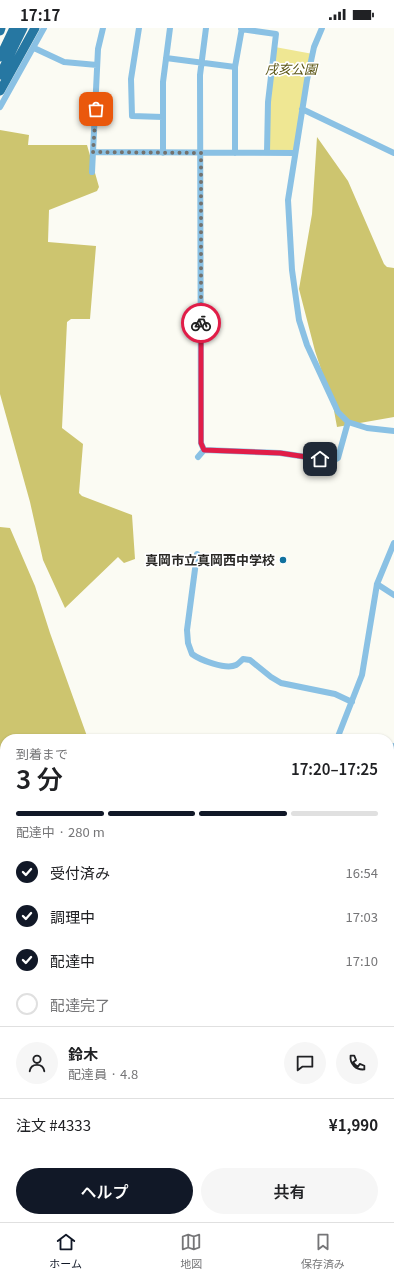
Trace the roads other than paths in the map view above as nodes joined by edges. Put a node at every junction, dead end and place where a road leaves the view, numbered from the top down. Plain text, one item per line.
1 (1, 28) edge
2 (14, 28) edge
3 (23, 28) edge
4 (35, 28) edge
5 (44, 28) edge
6 (103, 28) edge
7 (139, 28) edge
8 (170, 28) edge
9 (206, 28) edge
10 (322, 28) edge
11 (242, 29) edge
12 (0, 31) edge
13 (34, 48) junction
14 (0, 57) edge
15 (166, 58) junction
16 (201, 62) junction
17 (98, 65) junction
18 (235, 67) junction
19 (0, 75) edge
20 (0, 91) edge
21 (0, 107) edge
22 (302, 109) junction
23 (163, 117) junction
24 (93, 152) junction
25 (268, 152) junction
26 (163, 153) junction
27 (201, 153) junction
28 (234, 153) junction
29 (295, 153) junction
30 (394, 153) edge
31 (92, 172) dead end
32 (348, 422) junction
33 (394, 431) edge
34 (204, 450) junction
35 (198, 457) dead end
36 (394, 543) edge
37 (197, 554) dead end
38 (377, 584) junction
39 (394, 595) edge
40 (352, 702) junction
41 (338, 734) edge

1 - 12 highway
2 - 14 highway
3 - 19 highway
4 - 20 highway
5 - 13 street
6 - 17 street
7 - 23 street
8 - 15 street
9 - 16 street
10 - 22 street
11 - 18 street
11 - 25 street
13 - 17 street
13 - 21 street
15 - 16 street
15 - 23 street
16 - 18 street
16 - 27 street
17 - 24 street
18 - 28 street
22 - 29 street
22 - 30 street
23 - 26 street
24 - 26 street
24 - 31 street
25 - 28 street
25 - 29 street
26 - 27 street
27 - 28 street
27 - 34 street
29 - 32 street
32 - 33 street
32 - 34 street
34 - 35 street
36 - 38 street
37 - 40 street
38 - 39 street
38 - 40 street
40 - 41 street

